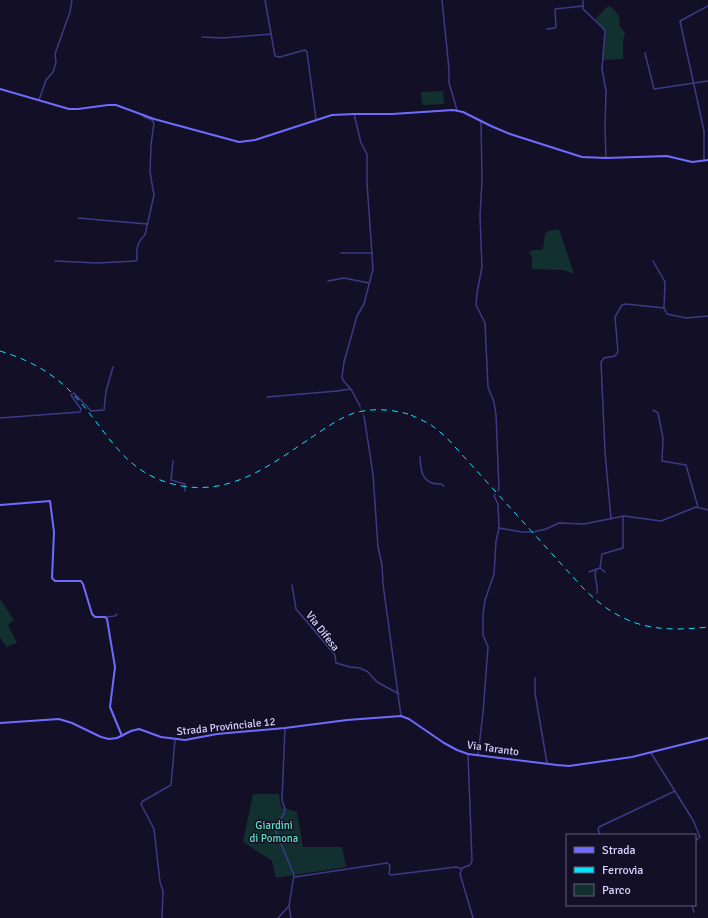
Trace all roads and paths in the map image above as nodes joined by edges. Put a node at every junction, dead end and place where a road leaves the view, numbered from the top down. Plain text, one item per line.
1 (72, 0) edge
2 (262, 0) edge
3 (442, 0) edge
4 (583, 0) edge
5 (265, 1) edge
6 (583, 6) junction
7 (708, 6) edge
8 (547, 29) dead end
9 (271, 34) junction
10 (202, 37) dead end
11 (645, 53) dead end
12 (708, 81) edge
13 (694, 83) junction
14 (0, 89) edge
15 (39, 100) junction
16 (457, 110) junction
17 (354, 114) junction
18 (143, 115) junction
19 (316, 119) junction
20 (481, 121) junction
21 (606, 158) junction
22 (708, 160) edge
23 (704, 161) junction
24 (78, 218) dead end
25 (147, 224) junction
26 (341, 253) dead end
27 (372, 253) junction
28 (55, 261) dead end
29 (653, 261) dead end
30 (328, 281) dead end
31 (369, 282) junction
32 (664, 308) junction
33 (708, 316) edge
34 (113, 367) dead end
35 (351, 389) junction
36 (267, 397) dead end
37 (360, 406) tunnel mouth
38 (653, 410) dead end
39 (364, 416) tunnel mouth
40 (0, 418) edge
41 (420, 456) dead end
42 (174, 461) dead end
43 (444, 486) dead end
44 (185, 491) dead end
45 (498, 491) dead end
46 (495, 494) dead end
47 (0, 504) edge
48 (698, 508) junction
49 (708, 510) edge
50 (623, 516) junction
51 (612, 519) junction
52 (499, 528) junction
53 (600, 568) junction
54 (596, 569) junction
55 (589, 572) dead end
56 (605, 572) dead end
57 (292, 585) dead end
58 (597, 593) dead end
59 (118, 614) dead end
60 (106, 617) junction
61 (535, 678) dead end
62 (399, 694) junction
63 (401, 716) junction
64 (0, 722) edge
65 (285, 728) junction
66 (122, 736) junction
67 (708, 738) edge
68 (175, 740) junction
69 (651, 753) junction
70 (468, 754) junction
71 (478, 755) junction
72 (547, 763) junction
73 (675, 791) junction
74 (600, 834) edge
75 (696, 840) edge
76 (462, 869) junction
77 (294, 877) junction
78 (289, 906) junction
79 (692, 906) edge
80 (694, 912) dead end
81 (162, 918) edge
82 (278, 918) edge
83 (291, 918) edge
84 (473, 918) edge

1 - 15 street
2 - 5 street
3 - 16 street
4 - 6 street
5 - 9 street
6 - 8 street
6 - 21 street
7 - 13 street
9 - 10 street
9 - 19 street
11 - 13 street
12 - 13 street
13 - 23 street
14 - 15 street
15 - 18 street
16 - 17 street
16 - 20 street
17 - 19 street
17 - 27 street
18 - 19 street
18 - 25 street
20 - 21 street
20 - 45 street
21 - 23 street
22 - 23 street
24 - 25 street
25 - 28 street
26 - 27 street
27 - 31 street
29 - 32 street
30 - 31 street
31 - 35 street
32 - 33 street
32 - 51 street
34 - 40 street
35 - 36 street
35 - 37 street
38 - 48 street
39 - 62 street
41 - 43 street
42 - 44 street
46 - 52 street
47 - 60 street
48 - 49 street
48 - 50 street
50 - 51 street
50 - 53 street
51 - 52 street
52 - 71 street
53 - 54 street
53 - 56 street
54 - 55 street
54 - 58 street
57 - 62 street, Via Difesa
59 - 60 street
60 - 66 street
61 - 72 street
62 - 63 street
63 - 65 street, Strada Provinciale 12
63 - 70 street, Via Taranto
64 - 66 street, Strada Provinciale 12
65 - 68 street, Strada Provinciale 12
65 - 77 street
66 - 68 street, Strada Provinciale 12
67 - 69 street, Via Taranto
68 - 81 street
69 - 72 street, Via Taranto
69 - 73 street
70 - 71 street, Via Taranto
70 - 76 street
71 - 72 street, Via Taranto
73 - 74 street
73 - 75 street
76 - 77 street
76 - 84 street
77 - 78 street
78 - 82 street
78 - 83 street
79 - 80 street

